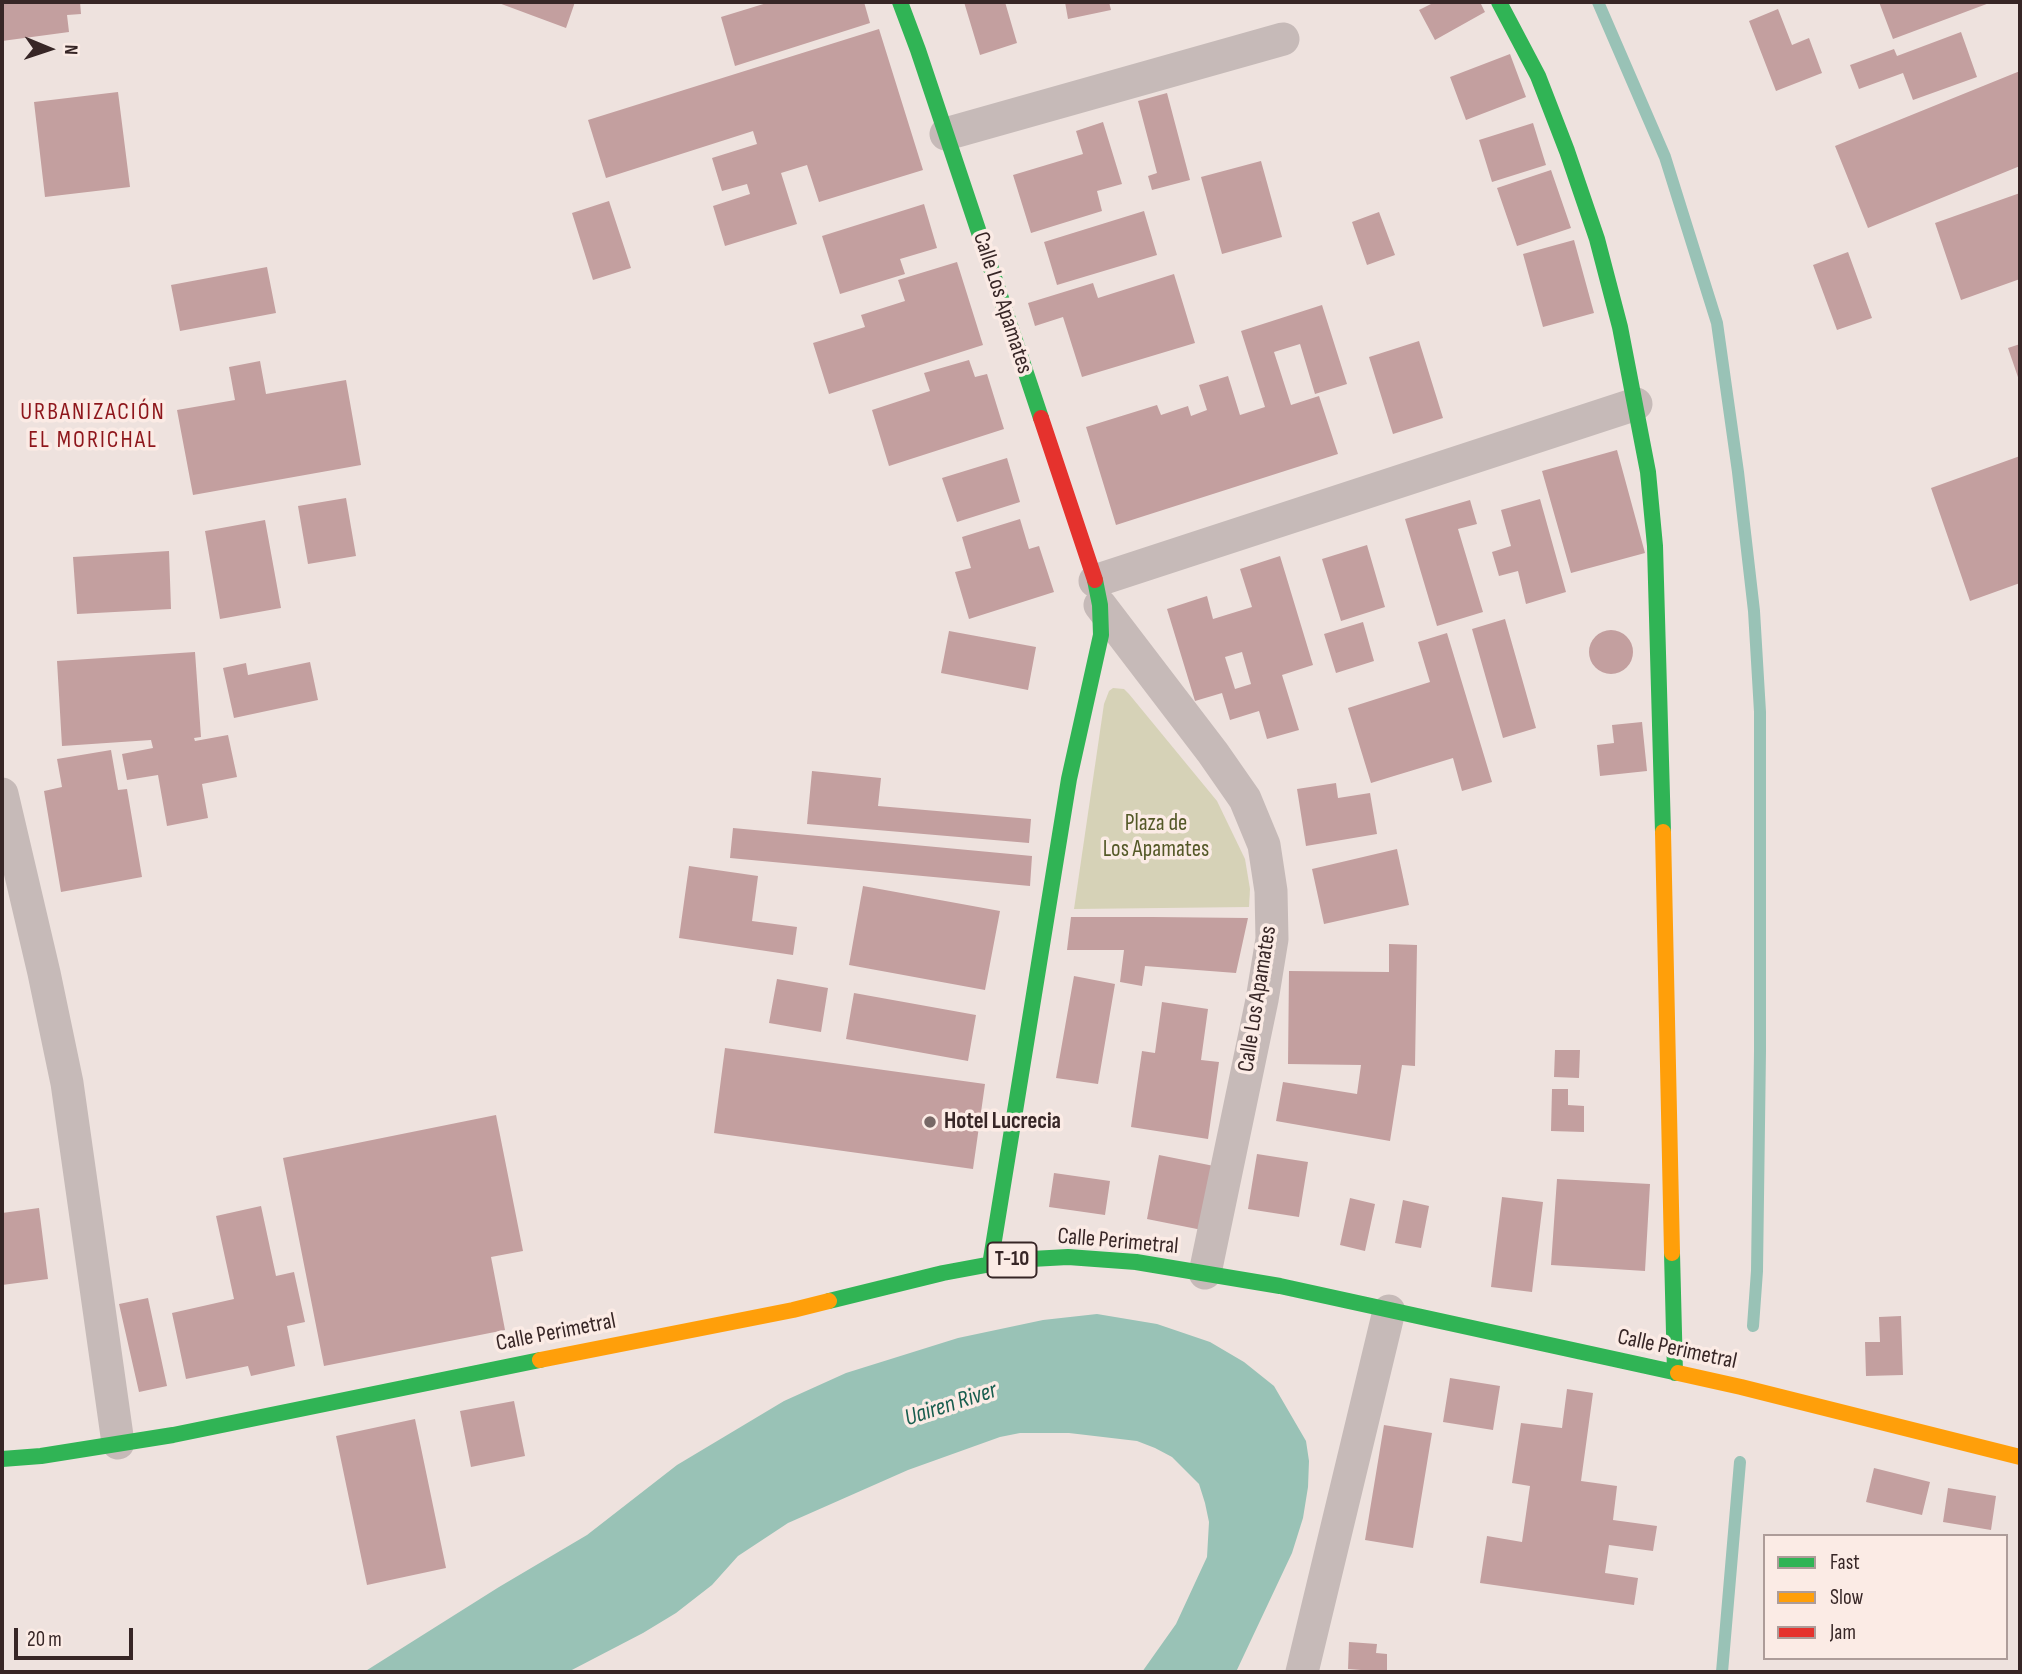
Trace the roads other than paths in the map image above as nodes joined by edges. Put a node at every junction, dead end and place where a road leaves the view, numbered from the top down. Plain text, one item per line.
1 (900, 2) edge
2 (1499, 2) edge
3 (1283, 39) dead end
4 (946, 134) junction
5 (1636, 404) junction
6 (1098, 593) junction
7 (2, 794) edge
8 (990, 1265) junction
9 (1205, 1273) junction
10 (1389, 1311) junction
11 (1675, 1373) junction
12 (118, 1443) junction
13 (2020, 1457) edge
14 (2, 1459) edge
15 (1302, 1672) edge

1 - 4 main road, Calle Los Apamates
2 - 5 main road
3 - 4 street
4 - 6 main road, Calle Los Apamates
5 - 6 street
5 - 11 main road
6 - 8 main road, Calle Los Apamates
6 - 9 street, Calle Los Apamates
7 - 12 street
8 - 9 main road, Calle Perimetral / T-10
8 - 12 main road, Calle Perimetral / T-10
9 - 10 main road, Calle Perimetral / T-10
10 - 11 main road, Calle Perimetral / T-10
10 - 15 street
11 - 13 main road, Calle Perimetral / T-10
12 - 14 main road, Calle Perimetral / T-10

